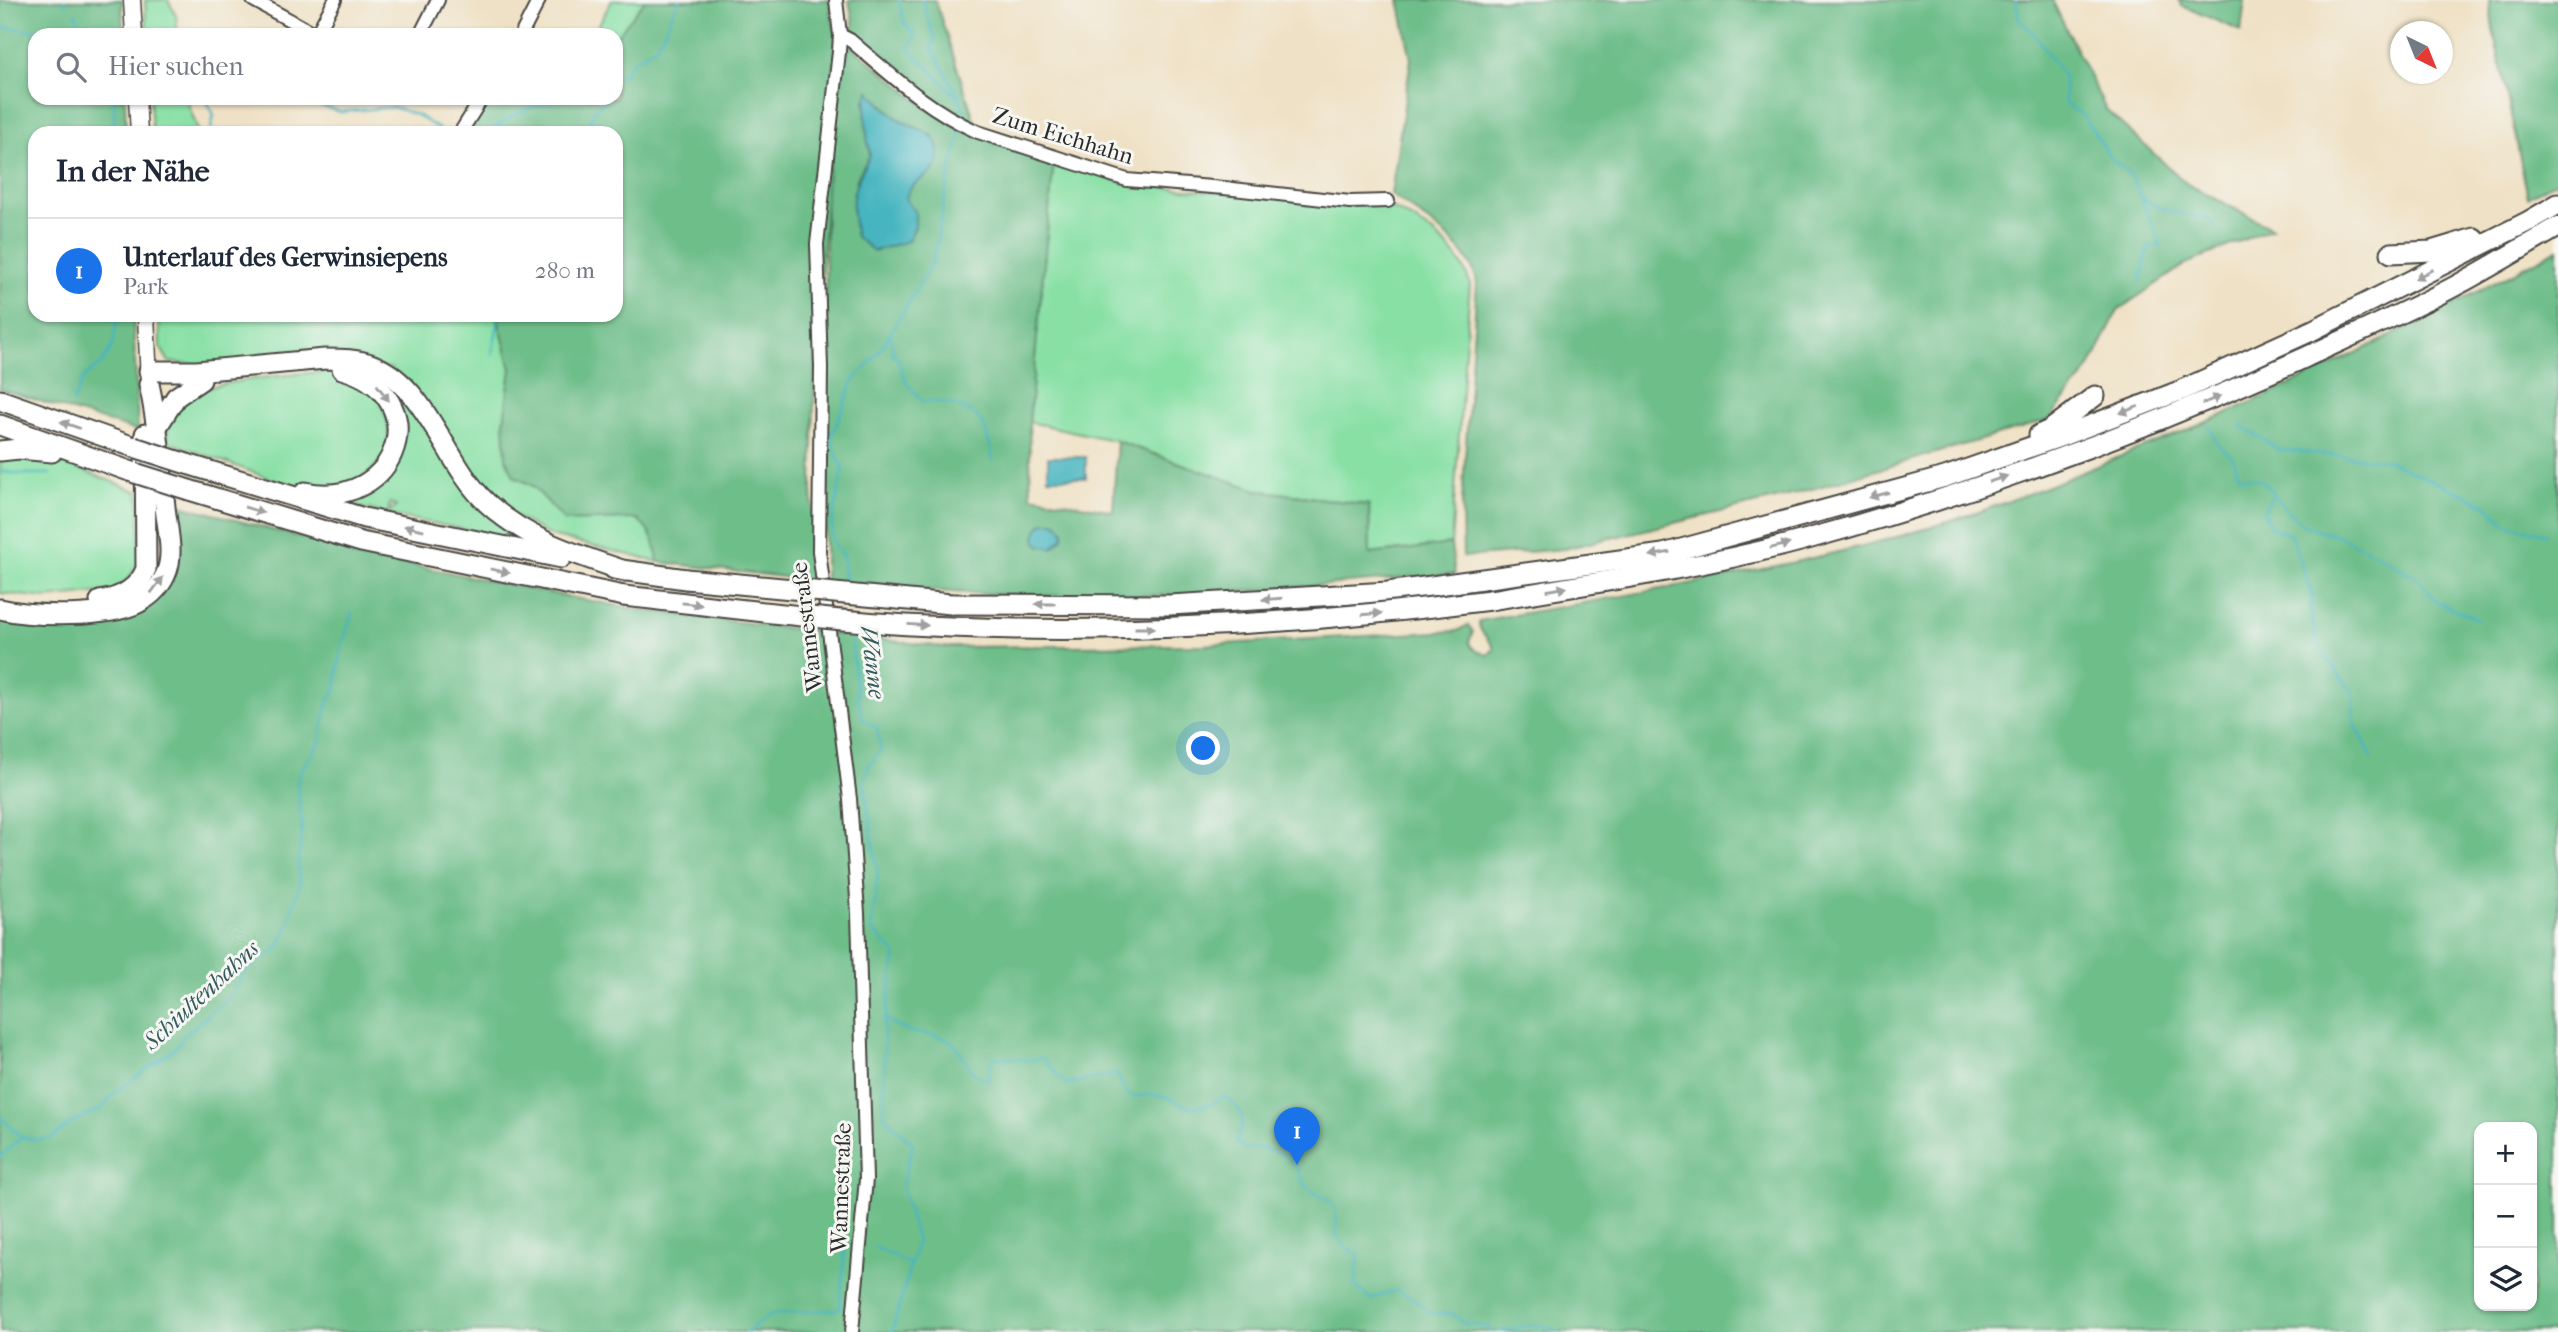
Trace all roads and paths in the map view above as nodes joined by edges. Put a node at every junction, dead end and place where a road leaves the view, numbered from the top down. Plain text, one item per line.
1 (132, 0) edge
2 (253, 0) edge
3 (335, 0) edge
4 (438, 0) edge
5 (538, 0) edge
6 (836, 0) edge
7 (134, 28) edge
8 (303, 28) edge
9 (320, 28) edge
10 (424, 28) edge
11 (524, 28) edge
12 (841, 35) junction
13 (137, 105) edge
14 (478, 105) edge
15 (139, 126) edge
16 (464, 126) edge
17 (1388, 201) dead end
18 (2558, 204) edge
19 (2529, 221) junction
20 (2558, 227) edge
21 (2391, 253) dead end
22 (146, 322) edge
23 (149, 378) junction
24 (201, 380) junction
25 (2095, 396) dead end
26 (0, 400) edge
27 (0, 425) edge
28 (157, 426) junction
29 (0, 451) edge
30 (104, 462) junction
31 (216, 474) junction
32 (1945, 477) junction
33 (627, 572) junction
34 (0, 600) edge
35 (0, 609) edge
36 (852, 1332) edge

1 - 7 main road
2 - 8 street
3 - 9 street
4 - 10 street
5 - 11 street
6 - 12 street, Wannestraße
12 - 17 street, Zum Eichhahn
12 - 36 street, Wannestraße
13 - 15 main road
14 - 16 street
18 - 19 highway
19 - 21 highway
19 -> 32 highway
30 -> 20 highway, bridge
22 - 23 main road
23 - 24 highway
23 - 28 highway
23 - 33 highway
23 - 34 highway
24 - 28 highway
24 -> 31 highway
25 - 32 highway
31 -> 26 highway, bridge
27 - 30 highway
35 -> 28 highway
29 - 30 highway
33 -> 31 highway
32 -> 33 highway, bridge

